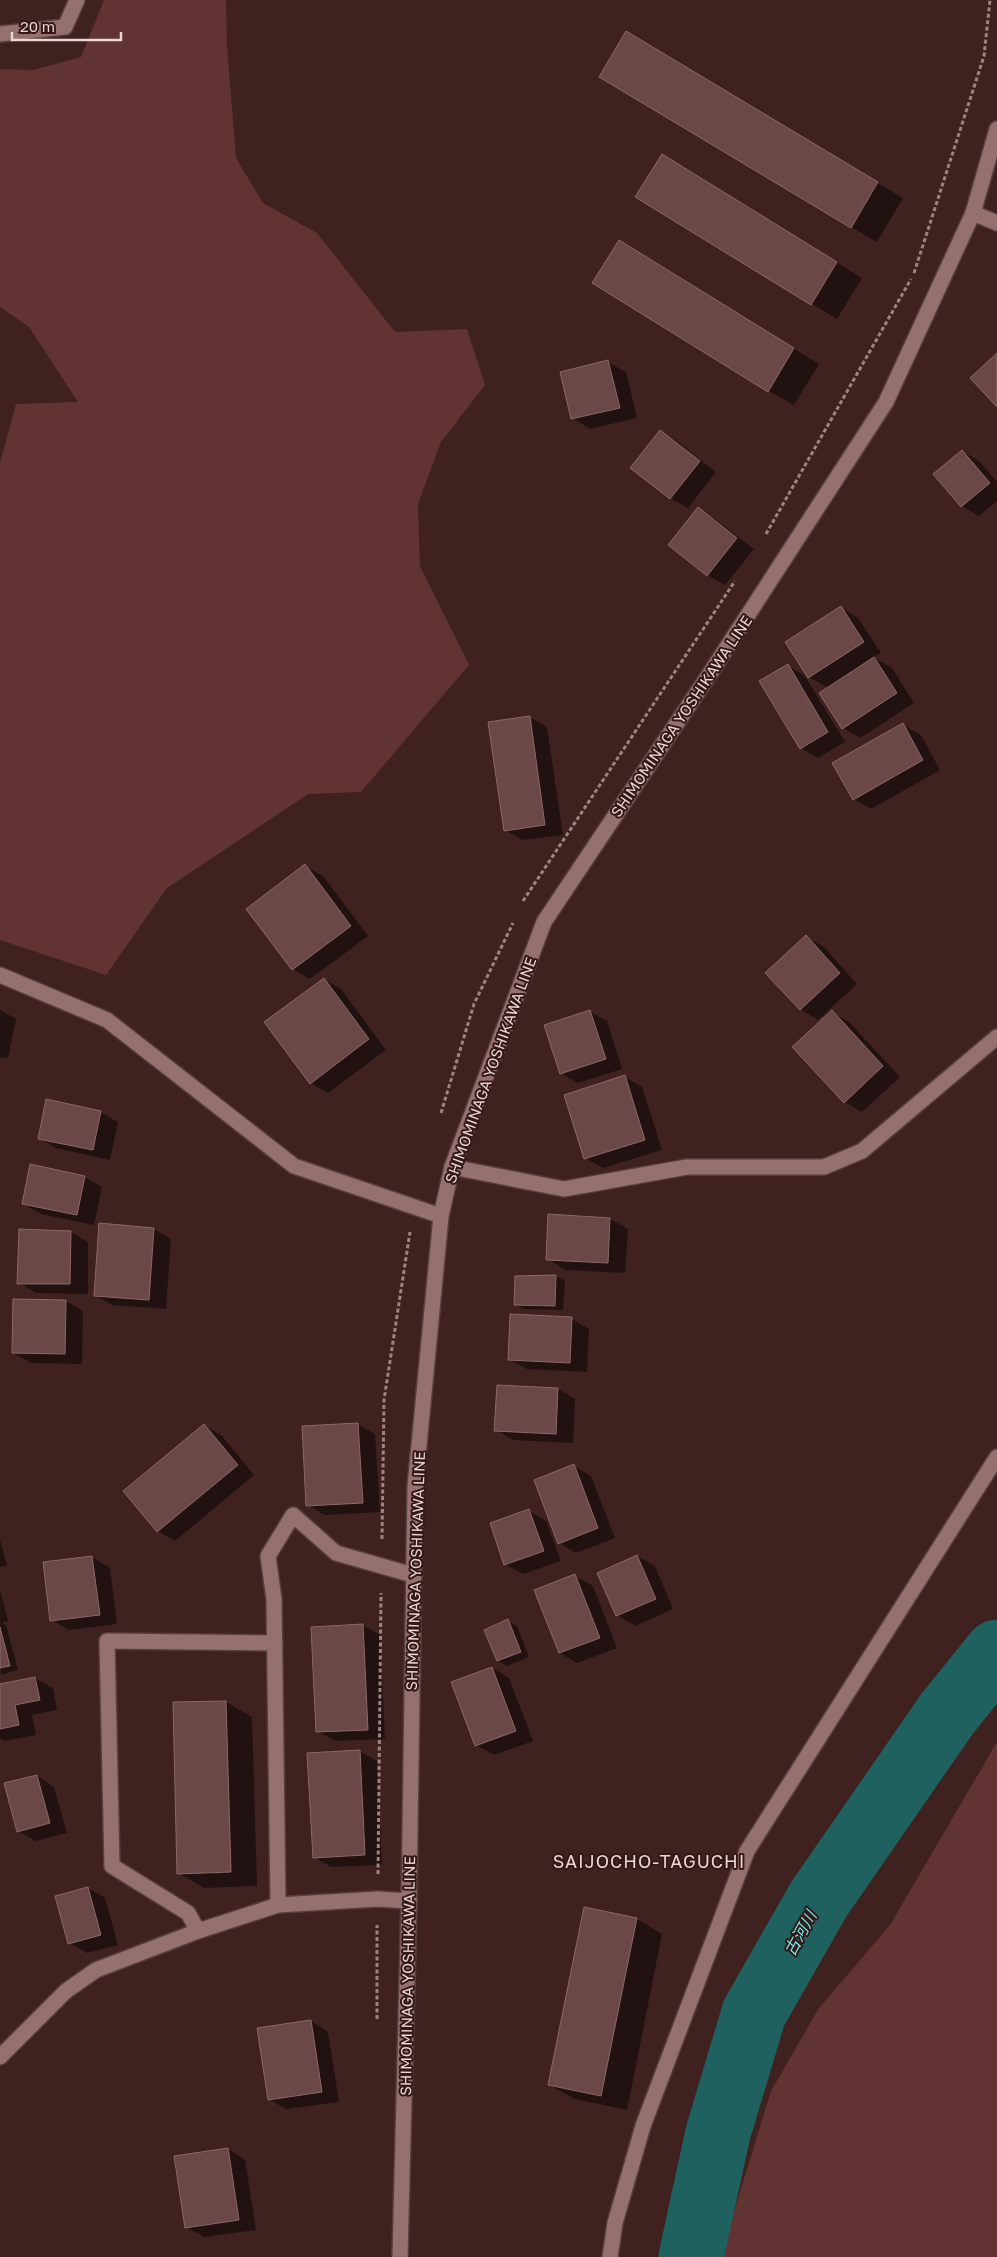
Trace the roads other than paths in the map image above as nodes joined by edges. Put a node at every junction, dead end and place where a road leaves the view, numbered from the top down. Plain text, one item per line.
1 (77, 0) edge
2 (0, 34) edge
3 (997, 128) edge
4 (973, 213) junction
5 (997, 223) edge
6 (0, 976) edge
7 (997, 1038) edge
8 (452, 1167) junction
9 (441, 1216) junction
10 (997, 1457) edge
11 (413, 1575) junction
12 (275, 1643) junction
13 (409, 1901) junction
14 (278, 1905) junction
15 (198, 1931) junction
16 (0, 2057) edge
17 (400, 2257) edge
18 (610, 2257) edge

1 - 2 street
3 - 4 street, SHIMOMINAGA YOSHIKAWA LINE
4 - 5 street
4 - 8 street, SHIMOMINAGA YOSHIKAWA LINE
6 - 9 street
7 - 8 street
8 - 9 street, SHIMOMINAGA YOSHIKAWA LINE
9 - 11 street, SHIMOMINAGA YOSHIKAWA LINE
10 - 18 street
11 - 12 street
11 - 13 street, SHIMOMINAGA YOSHIKAWA LINE
12 - 14 street
12 - 15 street
13 - 14 street
13 - 17 street, SHIMOMINAGA YOSHIKAWA LINE
14 - 15 street
15 - 16 street

